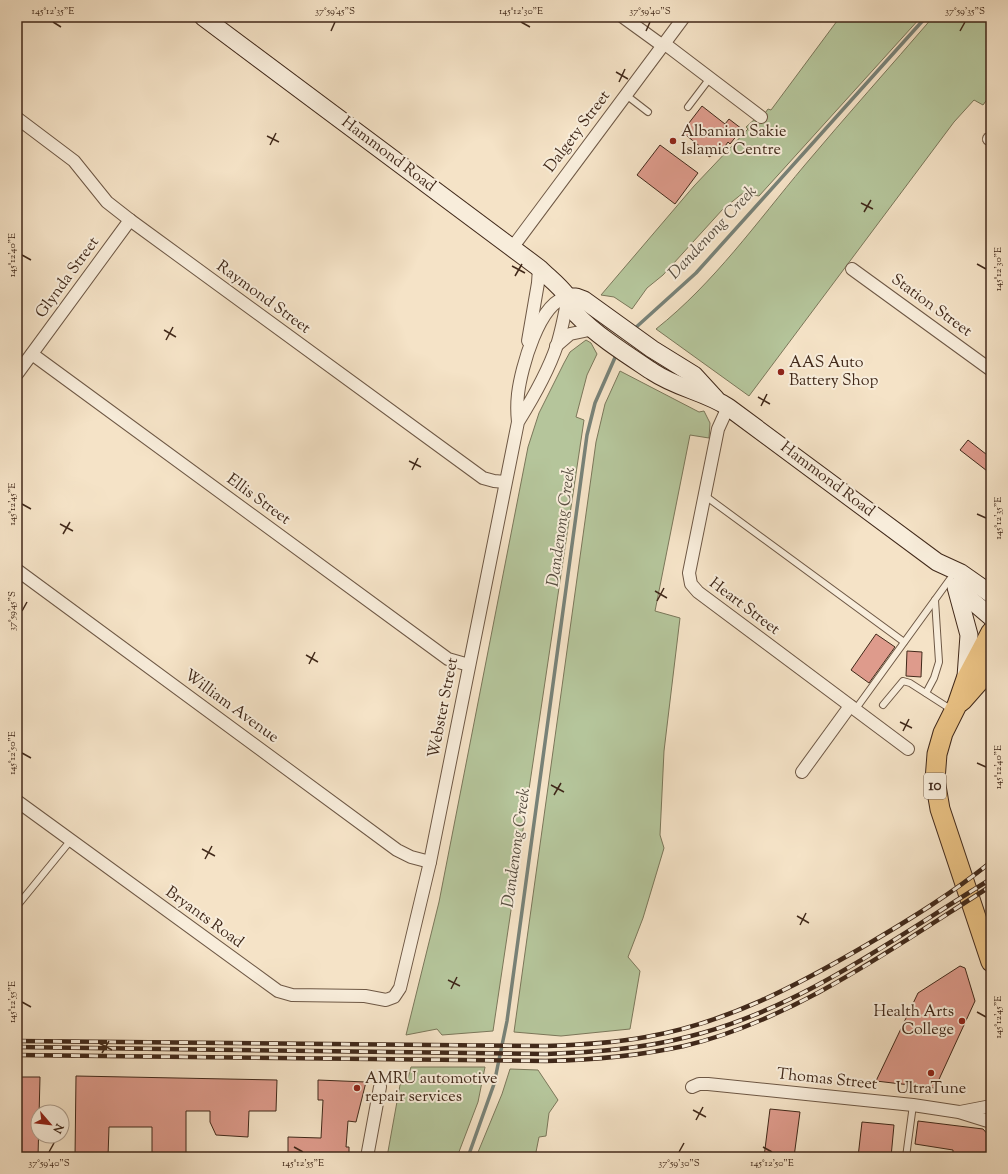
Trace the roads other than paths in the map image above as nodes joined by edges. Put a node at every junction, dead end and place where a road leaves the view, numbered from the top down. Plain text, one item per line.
1 (203, 17) edge
2 (623, 17) edge
3 (684, 17) edge
4 (664, 45) junction
5 (710, 78) junction
6 (626, 96) junction
7 (688, 106) dead end
8 (648, 112) dead end
9 (761, 117) dead end
10 (17, 118) edge
11 (130, 220) junction
12 (512, 248) junction
13 (538, 268) junction
14 (852, 269) dead end
15 (568, 297) junction
16 (596, 331) junction
17 (556, 347) junction
18 (32, 354) junction
19 (526, 358) junction
20 (991, 370) edge
21 (17, 374) edge
22 (722, 403) junction
23 (518, 422) junction
24 (506, 482) junction
25 (704, 495) junction
26 (938, 562) junction
27 (17, 570) edge
28 (953, 583) junction
29 (991, 594) edge
30 (934, 600) junction
31 (991, 617) edge
32 (991, 632) edge
33 (904, 642) junction
34 (469, 665) junction
35 (991, 668) edge
36 (966, 679) junction
37 (926, 693) junction
38 (883, 705) dead end
39 (852, 708) junction
40 (956, 708) junction
41 (908, 749) dead end
42 (802, 772) dead end
43 (17, 801) edge
44 (71, 840) junction
45 (430, 862) junction
46 (17, 906) edge
47 (991, 962) edge
48 (394, 997) joint
49 (380, 1087) dead end
50 (692, 1087) dead end
51 (913, 1105) junction
52 (991, 1106) edge
53 (959, 1112) junction
54 (991, 1122) edge
55 (367, 1157) edge
56 (906, 1157) edge

1 - 12 main road, Hammond Road
2 - 4 street
3 - 4 street, Dalgety Street
4 - 5 street
4 - 6 street, Dalgety Street
5 - 7 lane
5 - 9 street
6 - 8 lane
6 - 12 street, Dalgety Street
10 - 11 street, Raymond Street
11 - 18 street, Glynda Street
11 - 24 street, Raymond Street
12 - 13 main road, Hammond Road
13 - 15 main road, Hammond Road
13 - 19 street, Webster Street
14 - 20 street, Station Street
15 - 16 main road, Hammond Road
15 - 17 street, Webster Street
15 - 19 street, Webster Street
15 - 22 main road, Hammond Road
16 - 17 street, Webster Street
16 - 22 main road, Hammond Road
17 - 23 street, Webster Street
18 - 21 street, Glynda Street
18 - 34 street, Ellis Street
19 - 23 street, Webster Street
22 - 25 street, Heart Street
22 - 26 main road, Hammond Road
23 - 24 street, Webster Street
24 - 34 street, Webster Street
25 - 33 lane
25 - 39 street, Heart Street
26 - 28 main road, Hammond Road
26 - 29 main road, Hammond Road
27 - 45 street, William Avenue
28 - 30 lane
28 - 31 main road, Hammond Road
28 - 36 main road
30 - 33 lane
30 - 37 lane
32 - 36 main road, 10
33 - 39 lane
34 - 45 street, Webster Street
35 - 40 main road, 10
36 - 40 main road, 10
37 - 38 lane
37 - 40 lane
39 - 41 street, Heart Street
39 - 42 street
40 - 47 main road, 10
43 - 44 street, Bryants Road
44 - 46 lane
44 - 48 street, Bryants Road
45 - 48 street, Webster Street
49 - 55 street
50 - 51 street, Thomas Street
51 - 53 street, Thomas Street
51 - 56 lane
52 - 53 street, Thomas Street
53 - 54 street, Thomas Street

